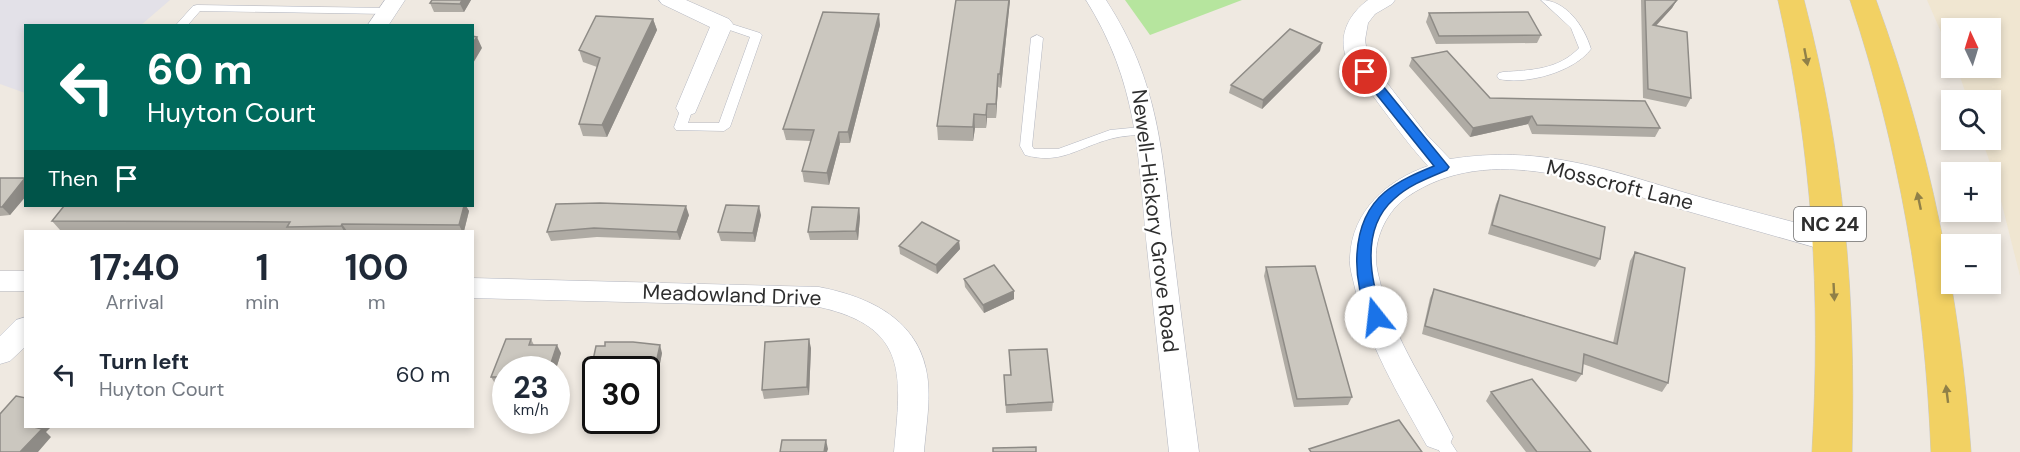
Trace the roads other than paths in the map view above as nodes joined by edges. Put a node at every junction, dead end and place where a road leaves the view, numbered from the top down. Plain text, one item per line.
1 (669, 0) edge
2 (1096, 0) edge
3 (1385, 0) edge
4 (1546, 0) edge
5 (1791, 0) edge
6 (1863, 0) edge
7 (386, 12) edge
8 (182, 24) edge
9 (722, 24) junction
10 (1037, 38) dead end
11 (1503, 76) dead end
12 (687, 108) joint
13 (1147, 129) junction
14 (1443, 167) junction
15 (1831, 243) junction
16 (0, 281) edge
17 (24, 281) edge
18 (474, 288) edge
19 (24, 330) edge
20 (0, 353) edge
21 (1444, 444) edge
22 (909, 452) edge
23 (1184, 452) edge
24 (1833, 452) edge
25 (1952, 452) edge

1 - 9 street
2 - 13 street, Newell-Hickory Grove Road
3 - 14 street
4 - 11 lane
5 -> 15 main road, NC 24
25 -> 6 main road
7 - 8 lane
9 - 12 street
9 - 12 lane
10 - 13 lane
13 - 23 street, Newell-Hickory Grove Road
14 - 15 street, Mosscroft Lane
14 - 21 street, Mosscroft Lane
15 -> 24 main road, NC 24
16 - 17 street
18 - 22 street, Meadowland Drive
19 - 20 street

